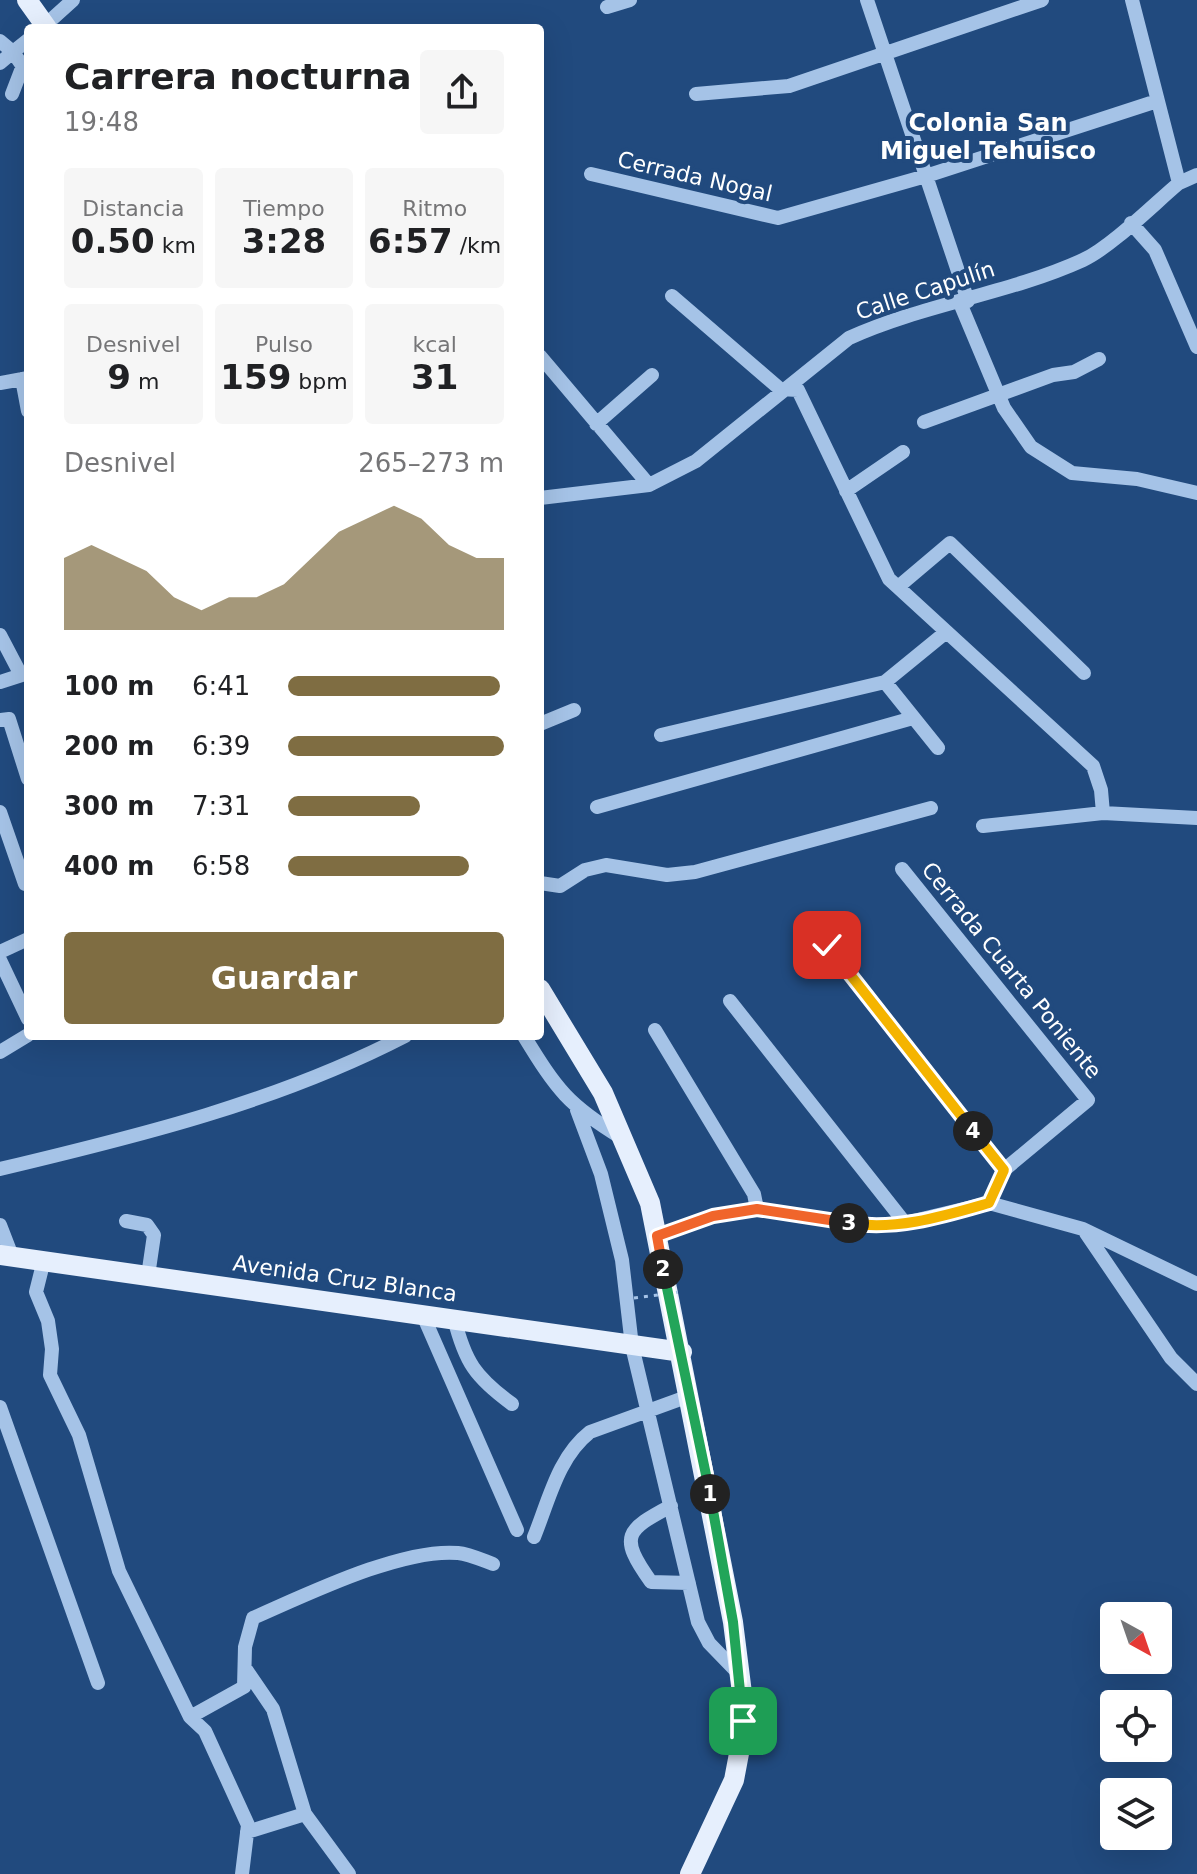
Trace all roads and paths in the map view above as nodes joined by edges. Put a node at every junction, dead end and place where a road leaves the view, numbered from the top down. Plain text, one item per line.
1 (27, 0) edge
2 (73, 0) edge
3 (630, 0) edge
4 (867, 0) edge
5 (1042, 0) edge
6 (1132, 0) edge
7 (1022, 3) edge
8 (607, 7) dead end
9 (43, 24) edge
10 (48, 24) edge
11 (0, 41) edge
12 (24, 43) edge
13 (13, 52) junction
14 (884, 53) junction
15 (0, 63) edge
16 (24, 69) edge
17 (24, 73) edge
18 (12, 94) dead end
19 (696, 94) dead end
20 (1157, 101) junction
21 (591, 174) dead end
22 (1197, 175) edge
23 (926, 176) junction
24 (1179, 183) junction
25 (1131, 223) junction
26 (672, 296) dead end
27 (964, 302) junction
28 (1197, 347) edge
29 (1099, 359) dead end
30 (544, 361) edge
31 (652, 375) dead end
32 (24, 378) edge
33 (0, 383) edge
34 (780, 389) junction
35 (1001, 395) junction
36 (924, 422) dead end
37 (596, 424) junction
38 (903, 452) dead end
39 (649, 485) junction
40 (846, 491) junction
41 (1197, 493) edge
42 (544, 498) edge
43 (898, 587) junction
44 (945, 633) junction
45 (0, 635) edge
46 (1084, 673) dead end
47 (24, 674) edge
48 (0, 682) edge
49 (885, 682) junction
50 (574, 710) dead end
51 (913, 718) junction
52 (0, 720) edge
53 (544, 722) edge
54 (661, 735) dead end
55 (938, 748) dead end
56 (24, 766) edge
57 (597, 807) dead end
58 (931, 808) dead end
59 (0, 812) edge
60 (1103, 813) junction
61 (1197, 818) edge
62 (983, 826) dead end
63 (902, 869) dead end
64 (24, 881) edge
65 (544, 884) edge
66 (24, 941) edge
67 (827, 945) dead end
68 (0, 952) edge
69 (0, 960) edge
70 (544, 996) edge
71 (730, 1001) dead end
72 (24, 1011) edge
73 (655, 1030) dead end
74 (24, 1037) edge
75 (397, 1040) edge
76 (526, 1040) edge
77 (0, 1052) edge
78 (577, 1110) junction
79 (626, 1140) junction
80 (0, 1169) edge
81 (1004, 1170) junction
82 (989, 1203) junction
83 (757, 1209) junction
84 (126, 1221) dead end
85 (905, 1223) junction
86 (0, 1225) edge
87 (1083, 1229) junction
88 (657, 1236) junction
89 (6, 1256) edge
90 (44, 1260) junction
91 (148, 1276) junction
92 (1197, 1284) edge
93 (680, 1292) dead end
94 (634, 1298) dead end
95 (422, 1313) junction
96 (454, 1318) junction
97 (632, 1346) junction
98 (682, 1352) junction
99 (1197, 1384) edge
100 (689, 1396) junction
101 (512, 1404) dead end
102 (0, 1407) edge
103 (649, 1410) junction
104 (671, 1506) junction
105 (517, 1530) dead end
106 (534, 1537) dead end
107 (493, 1564) dead end
108 (689, 1583) junction
109 (244, 1668) junction
110 (740, 1675) junction
111 (98, 1683) dead end
112 (190, 1717) junction
113 (305, 1814) junction
114 (247, 1832) junction
115 (242, 1874) edge
116 (349, 1874) edge
117 (690, 1874) edge

1 - 9 main road
2 - 10 street
3 - 8 street
4 - 14 street
5 - 7 street
6 - 20 street
7 - 14 street
11 - 13 street
12 - 13 street
13 - 15 street
13 - 16 street
14 - 19 street
14 - 23 street
17 - 18 street
20 - 23 street, Cerrada Nogal
20 - 24 street
21 - 23 street, Cerrada Nogal
22 - 24 street, Calle Capulín
23 - 27 street
24 - 25 street, Calle Capulín
25 - 27 street, Calle Capulín
25 - 28 street
26 - 34 street
27 - 34 street, Calle Capulín
27 - 35 street
29 - 35 street
30 - 37 street
31 - 37 street
32 - 33 street
34 - 39 street, Calle Capulín
34 - 40 street
35 - 36 street
35 - 41 street
37 - 39 street
38 - 40 street
39 - 42 street, Calle Capulín
40 - 43 street
43 - 44 street
43 - 46 street
44 - 49 street
44 - 60 street
45 - 47 street
47 - 48 street
49 - 51 street
49 - 54 street
50 - 53 street
51 - 55 street
51 - 57 street
52 - 56 street
58 - 65 street
59 - 64 street
60 - 61 street
60 - 62 street
63 - 81 street, Cerrada Cuarta Poniente
66 - 68 street
67 - 81 street
69 - 72 street
70 - 79 main road
71 - 85 street
73 - 83 street
74 - 77 street
75 - 80 street
76 - 78 street
78 - 79 street
78 - 97 street
79 - 88 main road
81 - 82 street
82 - 85 street
82 - 87 street
83 - 85 street
83 - 88 street
84 - 91 street
86 - 89 street
87 - 92 street
87 - 99 street
88 - 98 main road
89 - 90 main road, Avenida Cruz Blanca
90 - 91 main road, Avenida Cruz Blanca
90 - 112 street
91 - 95 main road, Avenida Cruz Blanca
93 - 94 path, bridge
95 - 96 main road, Avenida Cruz Blanca
95 - 105 street
96 - 97 main road, Avenida Cruz Blanca
96 - 101 street
97 - 98 main road, Avenida Cruz Blanca
97 - 103 street
98 - 100 main road
100 - 103 street
100 - 110 main road
102 - 111 street
103 - 104 street
103 - 106 street
104 - 108 street
104 - 108 street
107 - 109 street
108 - 110 street
109 - 112 street
109 - 113 street
110 - 117 main road
112 - 114 street
113 - 114 street
113 - 116 street
114 - 115 street

